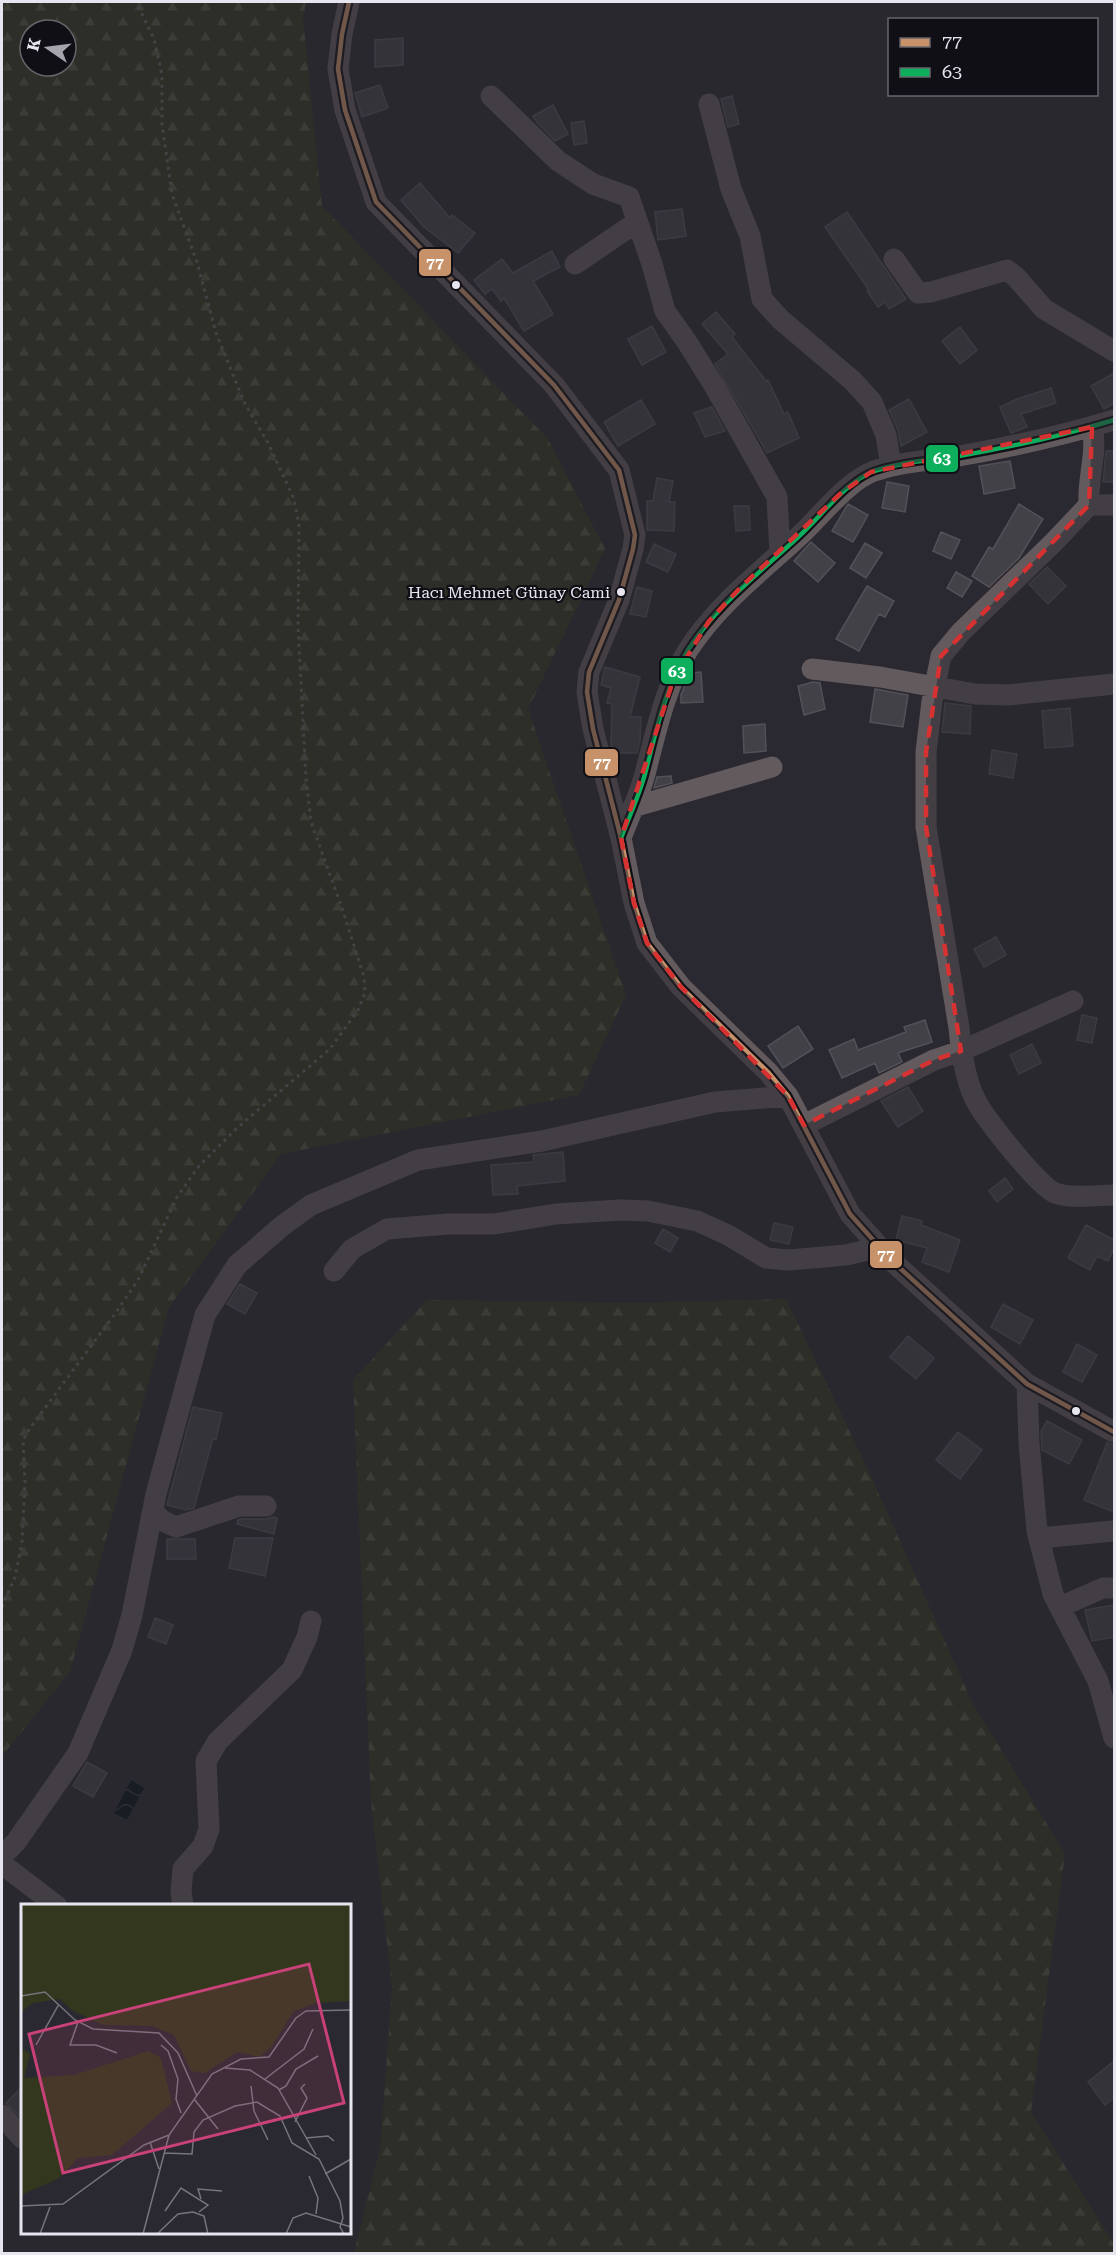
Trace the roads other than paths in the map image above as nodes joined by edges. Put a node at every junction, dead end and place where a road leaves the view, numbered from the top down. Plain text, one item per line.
1 (349, 2) edge
2 (491, 96) dead end
3 (709, 104) dead end
4 (638, 222) junction
5 (894, 259) dead end
6 (574, 264) dead end
7 (1114, 351) edge
8 (1114, 420) edge
9 (1092, 427) junction
10 (891, 466) junction
11 (1089, 505) junction
12 (1114, 505) edge
13 (780, 553) junction
14 (812, 669) dead end
15 (1114, 684) edge
16 (935, 687) junction
17 (772, 767) dead end
18 (633, 807) junction
19 (621, 838) junction
20 (1073, 1001) dead end
21 (961, 1051) junction
22 (788, 1096) junction
23 (804, 1125) junction
24 (1114, 1195) edge
25 (880, 1247) junction
26 (334, 1271) dead end
27 (1027, 1384) junction
28 (1114, 1432) edge
29 (266, 1506) dead end
30 (153, 1512) junction
31 (1114, 1531) edge
32 (1039, 1538) junction
33 (1114, 1588) edge
34 (1060, 1607) junction
35 (310, 1621) dead end
36 (1114, 1738) edge
37 (2, 1856) edge
38 (2, 1864) edge
39 (56, 1904) edge
40 (183, 1904) edge
41 (2, 2115) edge
42 (21, 2137) edge

1 - 19 street
2 - 4 street
3 - 10 street
4 - 6 street
4 - 13 street
5 - 7 street
8 - 9 street
9 - 10 street
9 - 11 street
10 - 13 street
11 - 12 street
11 - 16 street
13 - 18 street
14 - 16 street
15 - 16 street
16 - 21 street
17 - 18 street
18 - 19 street
19 - 22 street
20 - 21 street
21 - 23 street
21 - 24 street
22 - 23 street
22 - 30 street
23 - 25 street
25 - 26 street
25 - 27 street
27 - 28 street
27 - 32 street
29 - 30 street
30 - 37 street
31 - 32 street
32 - 34 street
33 - 34 street
34 - 36 street
35 - 40 street
38 - 39 street
41 - 42 street

